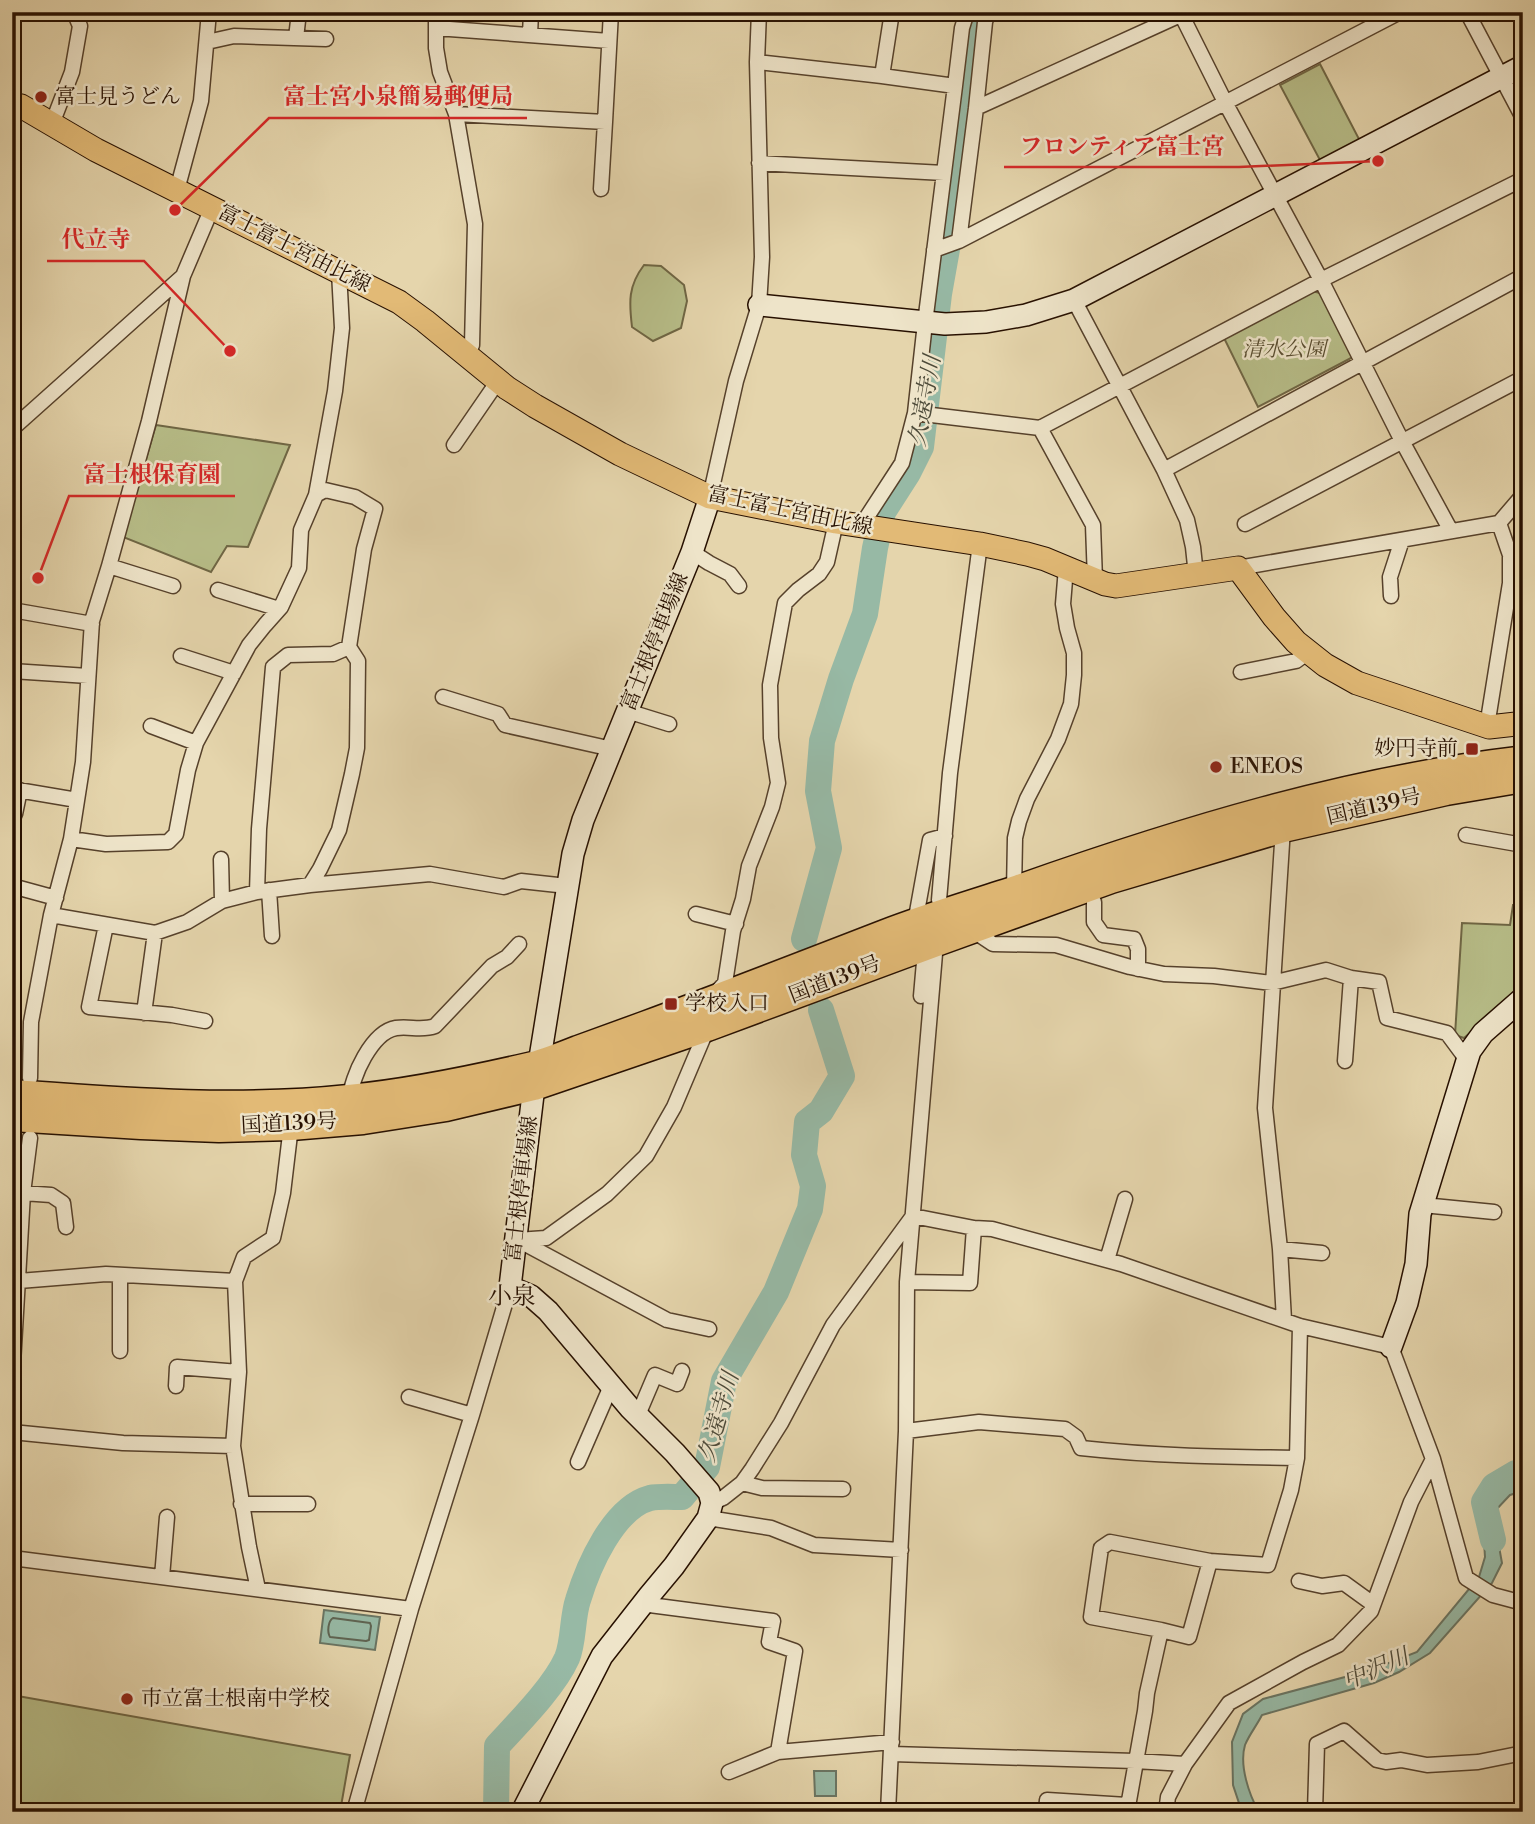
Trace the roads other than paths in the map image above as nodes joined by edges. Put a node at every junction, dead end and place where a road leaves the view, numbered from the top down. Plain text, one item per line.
1 (74, 12) edge
2 (209, 12) edge
3 (299, 12) edge
4 (436, 12) edge
5 (531, 12) edge
6 (611, 12) edge
7 (759, 12) edge
8 (892, 12) edge
9 (967, 12) edge
10 (988, 12) edge
11 (1400, 12) edge
12 (1467, 12) edge
13 (1183, 13) edge
14 (436, 28) junction
15 (530, 35) junction
16 (296, 38) junction
17 (326, 39) dead end
18 (609, 41) junction
19 (207, 42) junction
20 (757, 62) junction
21 (1523, 66) edge
22 (882, 76) junction
23 (1501, 77) junction
24 (955, 86) junction
25 (12, 104) edge
26 (1226, 104) junction
27 (976, 108) junction
28 (456, 114) junction
29 (1523, 118) edge
30 (605, 122) junction
31 (52, 124) junction
32 (759, 163) junction
33 (944, 173) junction
34 (1523, 179) edge
35 (601, 189) dead end
36 (177, 190) junction
37 (1275, 194) junction
38 (212, 208) junction
39 (948, 245) junction
40 (339, 272) junction
41 (1523, 275) edge
42 (183, 276) junction
43 (1321, 281) junction
44 (1074, 300) junction
45 (759, 305) junction
46 (933, 323) junction
47 (467, 356) junction
48 (1363, 361) junction
49 (1523, 378) edge
50 (498, 381) junction
51 (1119, 386) junction
52 (917, 413) junction
53 (1041, 428) junction
54 (12, 429) edge
55 (1402, 441) junction
56 (454, 445) dead end
57 (1164, 470) junction
58 (316, 495) junction
59 (1523, 495) edge
60 (710, 497) junction
61 (836, 522) junction
62 (1499, 523) junction
63 (1245, 524) dead end
64 (874, 529) junction
65 (1451, 531) junction
66 (1402, 540) junction
67 (980, 544) junction
68 (692, 552) junction
69 (109, 566) junction
70 (1066, 569) junction
71 (1238, 569) junction
72 (1196, 575) junction
73 (1095, 580) junction
74 (173, 586) dead end
75 (739, 586) dead end
76 (218, 590) dead end
77 (1391, 596) dead end
78 (279, 609) junction
79 (12, 610) edge
80 (92, 624) junction
81 (349, 647) junction
82 (1307, 653) junction
83 (181, 656) dead end
84 (12, 671) edge
85 (1241, 672) dead end
86 (234, 673) junction
87 (88, 676) junction
88 (443, 697) dead end
89 (627, 712) junction
90 (1523, 722) edge
91 (669, 724) dead end
92 (151, 726) dead end
93 (1489, 727) junction
94 (196, 743) junction
95 (612, 749) junction
96 (1523, 760) edge
97 (1523, 778) edge
98 (16, 790) edge
99 (77, 800) junction
100 (15, 814) dead end
101 (1283, 828) junction
102 (1466, 835) dead end
103 (945, 836) junction
104 (71, 839) junction
105 (1523, 845) edge
106 (220, 859) dead end
107 (12, 886) edge
108 (310, 886) junction
109 (568, 886) junction
110 (263, 891) junction
111 (1014, 891) junction
112 (56, 898) junction
113 (939, 900) dead end
114 (222, 901) junction
115 (1094, 901) dead end
116 (696, 914) dead end
117 (51, 915) junction
118 (915, 922) junction
119 (736, 924) junction
120 (106, 925) junction
121 (971, 929) junction
122 (155, 933) junction
123 (272, 936) dead end
124 (519, 944) dead end
125 (930, 952) junction
126 (1138, 969) junction
127 (1351, 978) junction
128 (1272, 983) junction
129 (1523, 998) edge
130 (144, 1013) junction
131 (707, 1015) junction
132 (205, 1021) dead end
133 (926, 1047) junction
134 (1468, 1060) junction
135 (1345, 1061) dead end
136 (537, 1075) junction
137 (21, 1086) edge
138 (350, 1099) junction
139 (291, 1126) junction
140 (21, 1127) edge
141 (19, 1197) edge
142 (1125, 1199) dead end
143 (1423, 1205) junction
144 (1494, 1212) dead end
145 (913, 1216) junction
146 (66, 1227) dead end
147 (974, 1228) junction
148 (17, 1233) edge
149 (517, 1240) junction
150 (1280, 1249) junction
151 (1322, 1253) dead end
152 (1107, 1260) junction
153 (120, 1275) junction
154 (19, 1281) junction
155 (235, 1281) junction
156 (907, 1282) junction
157 (509, 1287) junction
158 (1284, 1320) junction
159 (1300, 1326) junction
160 (709, 1329) dead end
161 (13, 1344) edge
162 (1391, 1346) junction
163 (120, 1351) dead end
164 (682, 1371) dead end
165 (239, 1372) junction
166 (12, 1381) edge
167 (176, 1386) dead end
168 (611, 1386) junction
169 (409, 1398) dead end
170 (472, 1415) junction
171 (638, 1416) junction
172 (12, 1432) edge
173 (906, 1432) junction
174 (233, 1446) junction
175 (1297, 1458) junction
176 (1433, 1459) junction
177 (578, 1462) dead end
178 (742, 1483) junction
179 (843, 1489) dead end
180 (242, 1504) junction
181 (308, 1504) dead end
182 (710, 1504) junction
183 (167, 1517) dead end
184 (901, 1550) junction
185 (12, 1558) edge
186 (1210, 1561) junction
187 (162, 1577) junction
188 (1299, 1581) dead end
189 (258, 1589) junction
190 (1523, 1603) edge
191 (642, 1604) junction
192 (1374, 1604) junction
193 (411, 1609) junction
194 (1161, 1630) junction
195 (892, 1748) junction
196 (778, 1752) junction
197 (1523, 1753) edge
198 (1135, 1761) junction
199 (1185, 1764) junction
200 (729, 1772) dead end
201 (1127, 1808) edge
202 (354, 1812) edge
203 (522, 1812) edge
204 (888, 1812) edge
205 (1046, 1812) edge
206 (1166, 1812) edge
207 (1315, 1812) edge

1 - 31 street
2 - 19 street
3 - 16 street
4 - 14 street
5 - 15 street
6 - 18 street
7 - 20 street
8 - 22 street
9 - 24 street
10 - 27 street
11 - 26 street
12 - 23 street
13 - 26 street
13 - 27 street
14 - 15 street
14 - 28 street
15 - 18 street
16 - 17 street
16 - 19 street
18 - 30 street
19 - 36 street
20 - 22 street
20 - 32 street
21 - 23 main road
22 - 24 street
23 - 29 street
23 - 37 main road
24 - 33 street
25 - 31 main road, 富士富士宮由比線
26 - 37 street
26 - 39 street
27 - 39 street
28 - 30 street
28 - 47 street
30 - 35 street
31 - 36 main road, 富士富士宮由比線
32 - 33 street
32 - 45 street
33 - 39 street
34 - 43 street
36 - 38 main road, 富士富士宮由比線
37 - 43 street
37 - 44 main road
38 - 40 main road, 富士富士宮由比線
38 - 42 street
39 - 46 street
40 - 47 main road, 富士富士宮由比線
40 - 58 street
41 - 48 street
42 - 54 street
42 - 69 street
43 - 48 street
43 - 51 street
44 - 46 main road
44 - 51 street
45 - 46 main road
45 - 60 street
46 - 52 street
47 - 50 main road, 富士富士宮由比線
48 - 55 street
48 - 57 street
49 - 55 street
50 - 56 street
50 - 60 main road, 富士富士宮由比線
51 - 53 street
51 - 57 street
52 - 53 street
52 - 64 street
53 - 73 street
55 - 63 street
55 - 65 street
57 - 72 street
58 - 78 street
58 - 81 street
59 - 62 street
60 - 61 main road, 富士富士宮由比線
60 - 68 main road, 富士根停車場線
61 - 64 main road, 富士富士宮由比線
61 - 119 street
62 - 65 street
62 - 93 street
64 - 67 main road, 富士富士宮由比線
65 - 66 street
66 - 71 street
66 - 77 street
67 - 70 main road, 富士富士宮由比線
67 - 103 street
68 - 75 street
68 - 89 main road, 富士根停車場線
69 - 74 street
69 - 80 street
70 - 73 main road, 富士富士宮由比線
70 - 111 street
71 - 72 main road, 富士富士宮由比線
71 - 82 main road
72 - 73 main road, 富士富士宮由比線
76 - 78 street
78 - 86 street
79 - 80 street
80 - 87 street
81 - 108 street
81 - 110 street
82 - 85 street
82 - 93 main road
83 - 86 street
84 - 87 street
86 - 94 street
87 - 99 street
88 - 95 street
89 - 91 street
89 - 95 main road, 富士根停車場線
90 - 93 main road
92 - 94 street
94 - 104 street
95 - 109 main road, 富士根停車場線
96 - 111 highway, 国道139号
97 - 101 highway, 国道139号
98 - 99 street
98 - 100 street
99 - 104 street
101 - 121 highway, 国道139号
101 - 128 street
102 - 105 street
103 - 113 street
103 - 118 street
104 - 112 street
106 - 114 street
107 - 112 street
108 - 109 street
108 - 110 street
109 - 136 main road, 富士根停車場線
110 - 114 street
110 - 123 street
111 - 118 highway, 国道139号
112 - 117 street
114 - 122 street
115 - 126 street
116 - 119 street
117 - 120 street
117 - 137 street
118 - 131 highway, 国道139号
119 - 131 street
120 - 122 street
120 - 130 street
121 - 125 highway, 国道139号
121 - 126 street
122 - 130 street
124 - 138 street
125 - 131 highway, 国道139号
125 - 133 street
125 - 133 street
126 - 128 street
127 - 128 street
127 - 134 street
127 - 135 street
128 - 150 street
129 - 134 main road
130 - 132 street
131 - 136 highway, 国道139号
131 - 149 street
133 - 145 street
134 - 143 main road
136 - 138 highway, 国道139号
136 - 139 highway, 国道139号
136 - 149 main road, 富士根停車場線
137 - 138 highway, 国道139号
139 - 140 highway, 国道139号
139 - 155 street
140 - 141 street
141 - 146 street
141 - 148 street
142 - 152 street
143 - 144 street
143 - 162 main road
145 - 147 street
145 - 156 street
145 - 178 street
147 - 152 street
147 - 156 street
148 - 154 street
149 - 157 main road, 富士根停車場線
149 - 160 street
150 - 151 street
150 - 158 street
152 - 158 street
153 - 154 street
153 - 155 street
153 - 163 street
154 - 161 street
155 - 165 street
156 - 173 street
157 - 168 main road, 富士根停車場線
157 - 170 street
158 - 159 street
159 - 162 street
159 - 175 street
161 - 166 street
162 - 176 street
164 - 171 street
165 - 167 street
165 - 174 street
168 - 171 main road, 富士根停車場線
168 - 177 street
169 - 170 street
170 - 193 street
171 - 182 main road, 富士根停車場線
172 - 174 street
173 - 175 street
173 - 184 street
174 - 180 street
175 - 186 street
176 - 190 street
176 - 192 street
178 - 179 street
178 - 182 street
180 - 181 street
180 - 189 street
182 - 184 street
182 - 191 main road
183 - 187 street
184 - 195 street
185 - 187 street
186 - 194 street
186 - 194 street
187 - 189 street
188 - 192 street
189 - 193 street
191 - 196 street
191 - 203 main road
192 - 199 street
193 - 202 street
194 - 198 street
195 - 196 street
195 - 198 street
195 - 204 street
196 - 200 street
197 - 207 street
198 - 199 street
198 - 201 street
199 - 206 street
201 - 205 street

